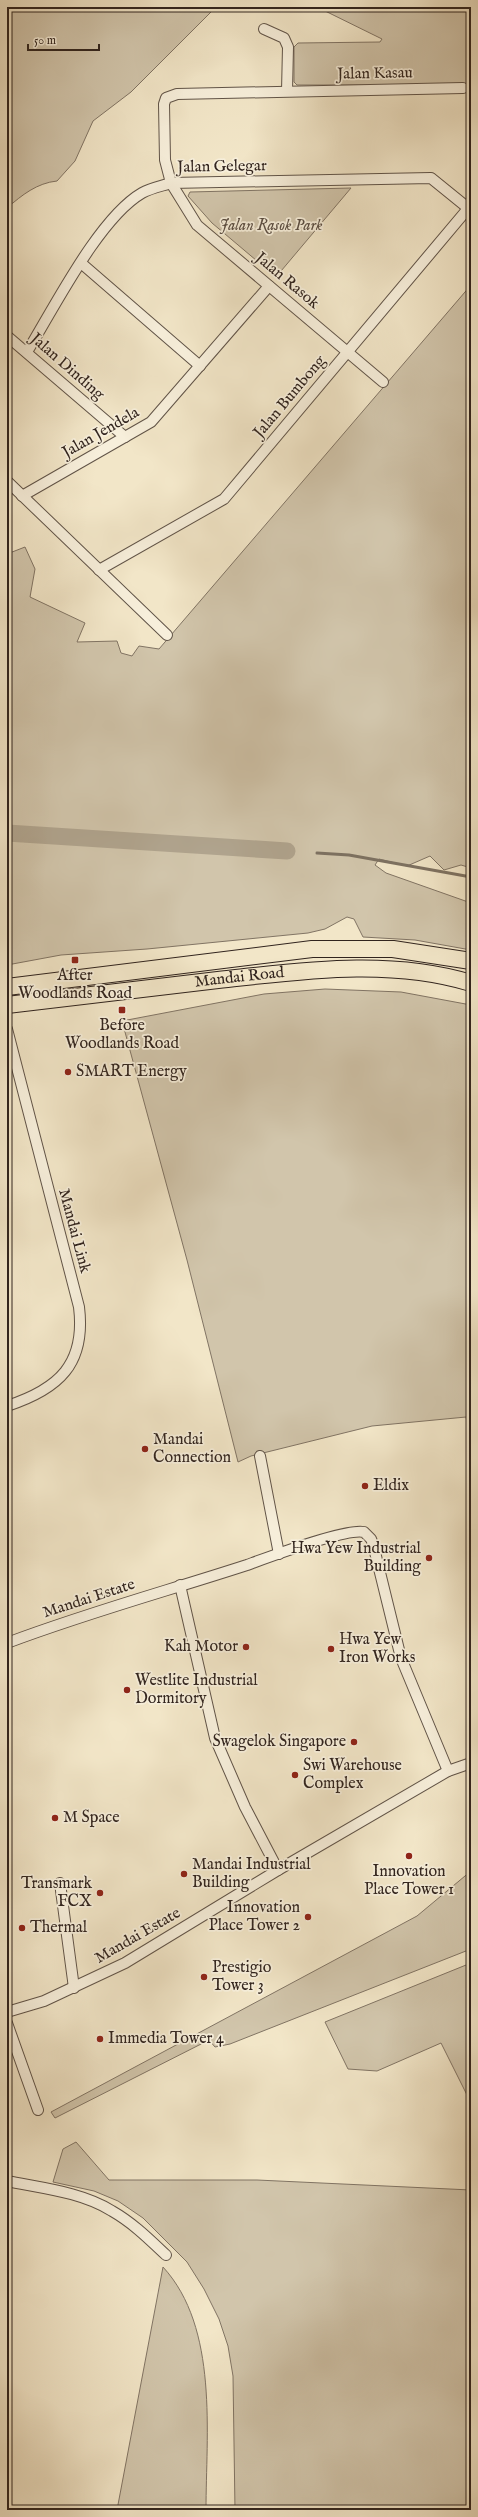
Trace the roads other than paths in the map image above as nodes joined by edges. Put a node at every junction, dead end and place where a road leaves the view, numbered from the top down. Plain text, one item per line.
1 (264, 29) dead end
2 (463, 88) dead end
3 (287, 91) junction
4 (164, 104) joint
5 (171, 183) junction
6 (470, 206) edge
7 (81, 263) junction
8 (269, 286) junction
9 (7, 336) edge
10 (27, 352) junction
11 (348, 352) junction
12 (200, 366) junction
13 (383, 382) dead end
14 (125, 437) junction
15 (7, 481) edge
16 (22, 496) junction
17 (99, 570) junction
18 (167, 635) dead end
19 (471, 961) edge
20 (176, 965) junction
21 (196, 983) junction
22 (471, 983) edge
23 (7, 987) edge
24 (7, 1005) edge
25 (7, 1028) edge
26 (7, 1406) edge
27 (260, 1456) dead end
28 (279, 1554) junction
29 (180, 1585) junction
30 (7, 1642) edge
31 (471, 1764) edge
32 (448, 1771) junction
33 (278, 1870) junction
34 (60, 1883) dead end
35 (74, 1988) junction
36 (7, 2012) edge
37 (7, 2023) edge
38 (38, 2110) dead end
39 (7, 2181) edge
40 (166, 2255) dead end

1 - 3 street
2 - 3 street, Jalan Kasau
3 - 4 street, Jalan Kasau
4 - 5 street, Jalan Rasok
5 - 6 street, Jalan Gelegar
5 - 7 street, Jalan Gelegar
5 - 8 street, Jalan Rasok
6 - 11 street, Jalan Bumbong
7 - 10 street, Jalan Gelegar
7 - 12 street
8 - 11 street, Jalan Rasok
8 - 12 street, Jalan Jendela
9 - 10 street, Jalan Dinding
10 - 14 street, Jalan Dinding
11 - 13 street, Jalan Rasok
11 - 17 street, Jalan Bumbong
12 - 14 street, Jalan Jendela
14 - 16 street, Jalan Jendela
15 - 16 street
16 - 17 street
17 - 18 street
19 - 20 main road, Mandai Road
20 - 21 main road
20 - 23 main road, Mandai Road
21 - 22 main road, Mandai Road
21 - 24 main road, Mandai Road
25 - 26 street, Mandai Link
27 - 28 street
28 - 29 street, Mandai Estate
28 - 32 street, Mandai Estate
29 - 30 street, Mandai Estate
29 - 33 street
31 - 32 street, Mandai Estate
32 - 33 street, Mandai Estate
33 - 35 street, Mandai Estate
34 - 35 street, Mandai Estate
35 - 36 street, Mandai Estate
37 - 38 street
39 - 40 street

